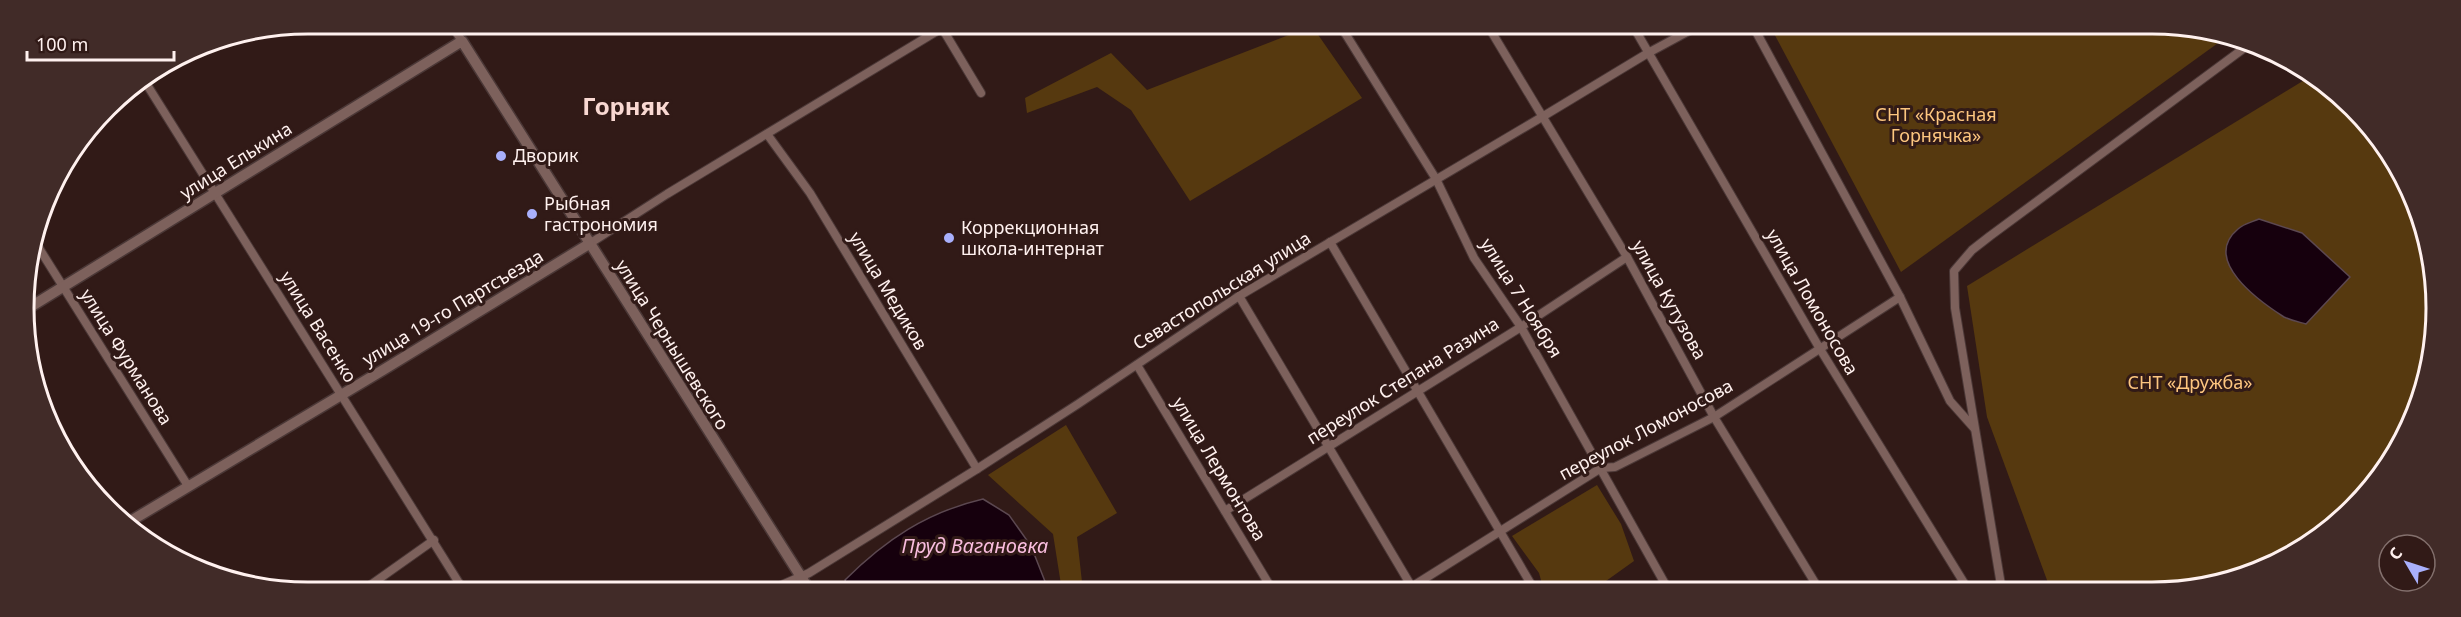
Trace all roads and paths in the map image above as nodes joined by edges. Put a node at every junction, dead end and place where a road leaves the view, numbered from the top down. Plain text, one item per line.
1 (457, 34) edge
2 (931, 34) edge
3 (948, 34) edge
4 (1347, 34) edge
5 (1493, 34) edge
6 (1638, 34) edge
7 (1683, 34) edge
8 (1757, 34) edge
9 (462, 41) junction
10 (2242, 49) edge
11 (1648, 52) junction
12 (148, 87) edge
13 (981, 93) dead end
14 (1542, 117) junction
15 (767, 134) junction
16 (1436, 179) junction
17 (215, 194) junction
18 (1330, 242) junction
19 (589, 244) junction
20 (41, 251) edge
21 (1627, 257) junction
22 (63, 287) junction
23 (1239, 296) junction
24 (1900, 297) junction
25 (34, 305) edge
26 (1521, 327) junction
27 (1820, 349) junction
28 (1137, 365) junction
29 (1419, 390) junction
30 (341, 394) junction
31 (1714, 417) junction
32 (1974, 429) junction
33 (1328, 447) junction
34 (1601, 468) junction
35 (978, 469) junction
36 (188, 486) junction
37 (1226, 511) junction
38 (133, 519) edge
39 (1500, 531) junction
40 (434, 540) junction
41 (801, 577) junction
42 (375, 582) edge
43 (459, 582) edge
44 (789, 582) edge
45 (804, 582) edge
46 (1268, 582) edge
47 (1406, 582) edge
48 (1421, 582) edge
49 (1530, 582) edge
50 (1664, 582) edge
51 (1815, 582) edge
52 (1963, 582) edge
53 (2000, 582) edge

1 - 9 street, улица Чернышевского
2 - 15 street, улица 19-го Партсъезда
3 - 13 street
4 - 16 street, улица 7 Ноября
5 - 14 street, улица Кутузова
6 - 11 street, улица Ломоносова
7 - 11 street, Севастопольская улица
8 - 24 street
9 - 17 street, улица Елькина
9 - 19 street, улица Чернышевского
10 - 32 street
11 - 14 street, Севастопольская улица
11 - 27 street, улица Ломоносова
12 - 17 street, улица Васенко
14 - 16 street, Севастопольская улица
14 - 21 street, улица Кутузова
15 - 19 street, улица 19-го Партсъезда
15 - 35 street, улица Медиков
16 - 18 street, Севастопольская улица
16 - 26 street, улица 7 Ноября
17 - 22 street, улица Елькина
17 - 30 street, улица Васенко
18 - 23 street, Севастопольская улица
18 - 29 street
19 - 30 street, улица 19-го Партсъезда
19 - 41 street, улица Чернышевского
20 - 22 street, улица Фурманова
21 - 26 street, переулок Степана Разина
21 - 31 street, улица Кутузова
22 - 25 street, улица Елькина
22 - 36 street, улица Фурманова
23 - 28 street, Севастопольская улица
23 - 33 street
24 - 27 street, переулок Ломоносова
24 - 32 street
26 - 29 street, переулок Степана Разина
26 - 34 street, улица 7 Ноября
27 - 31 street, переулок Ломоносова
27 - 52 street, улица Ломоносова
28 - 35 street, Севастопольская улица
28 - 37 street, улица Лермонтова
29 - 33 street, переулок Степана Разина
29 - 39 street
30 - 36 street, улица 19-го Партсъезда
30 - 40 street, улица Васенко
31 - 34 street, переулок Ломоносова
31 - 51 street, улица Кутузова
32 - 53 street
33 - 37 street, переулок Степана Разина
33 - 47 street
34 - 39 street, переулок Ломоносова
34 - 50 street, улица 7 Ноября
35 - 41 street, Севастопольская улица
36 - 38 street, улица 19-го Партсъезда
37 - 46 street, улица Лермонтова
39 - 48 street, переулок Ломоносова
39 - 49 street
40 - 42 street
40 - 43 street, улица Васенко
41 - 44 street, Севастопольская улица
41 - 45 street, улица Чернышевского

